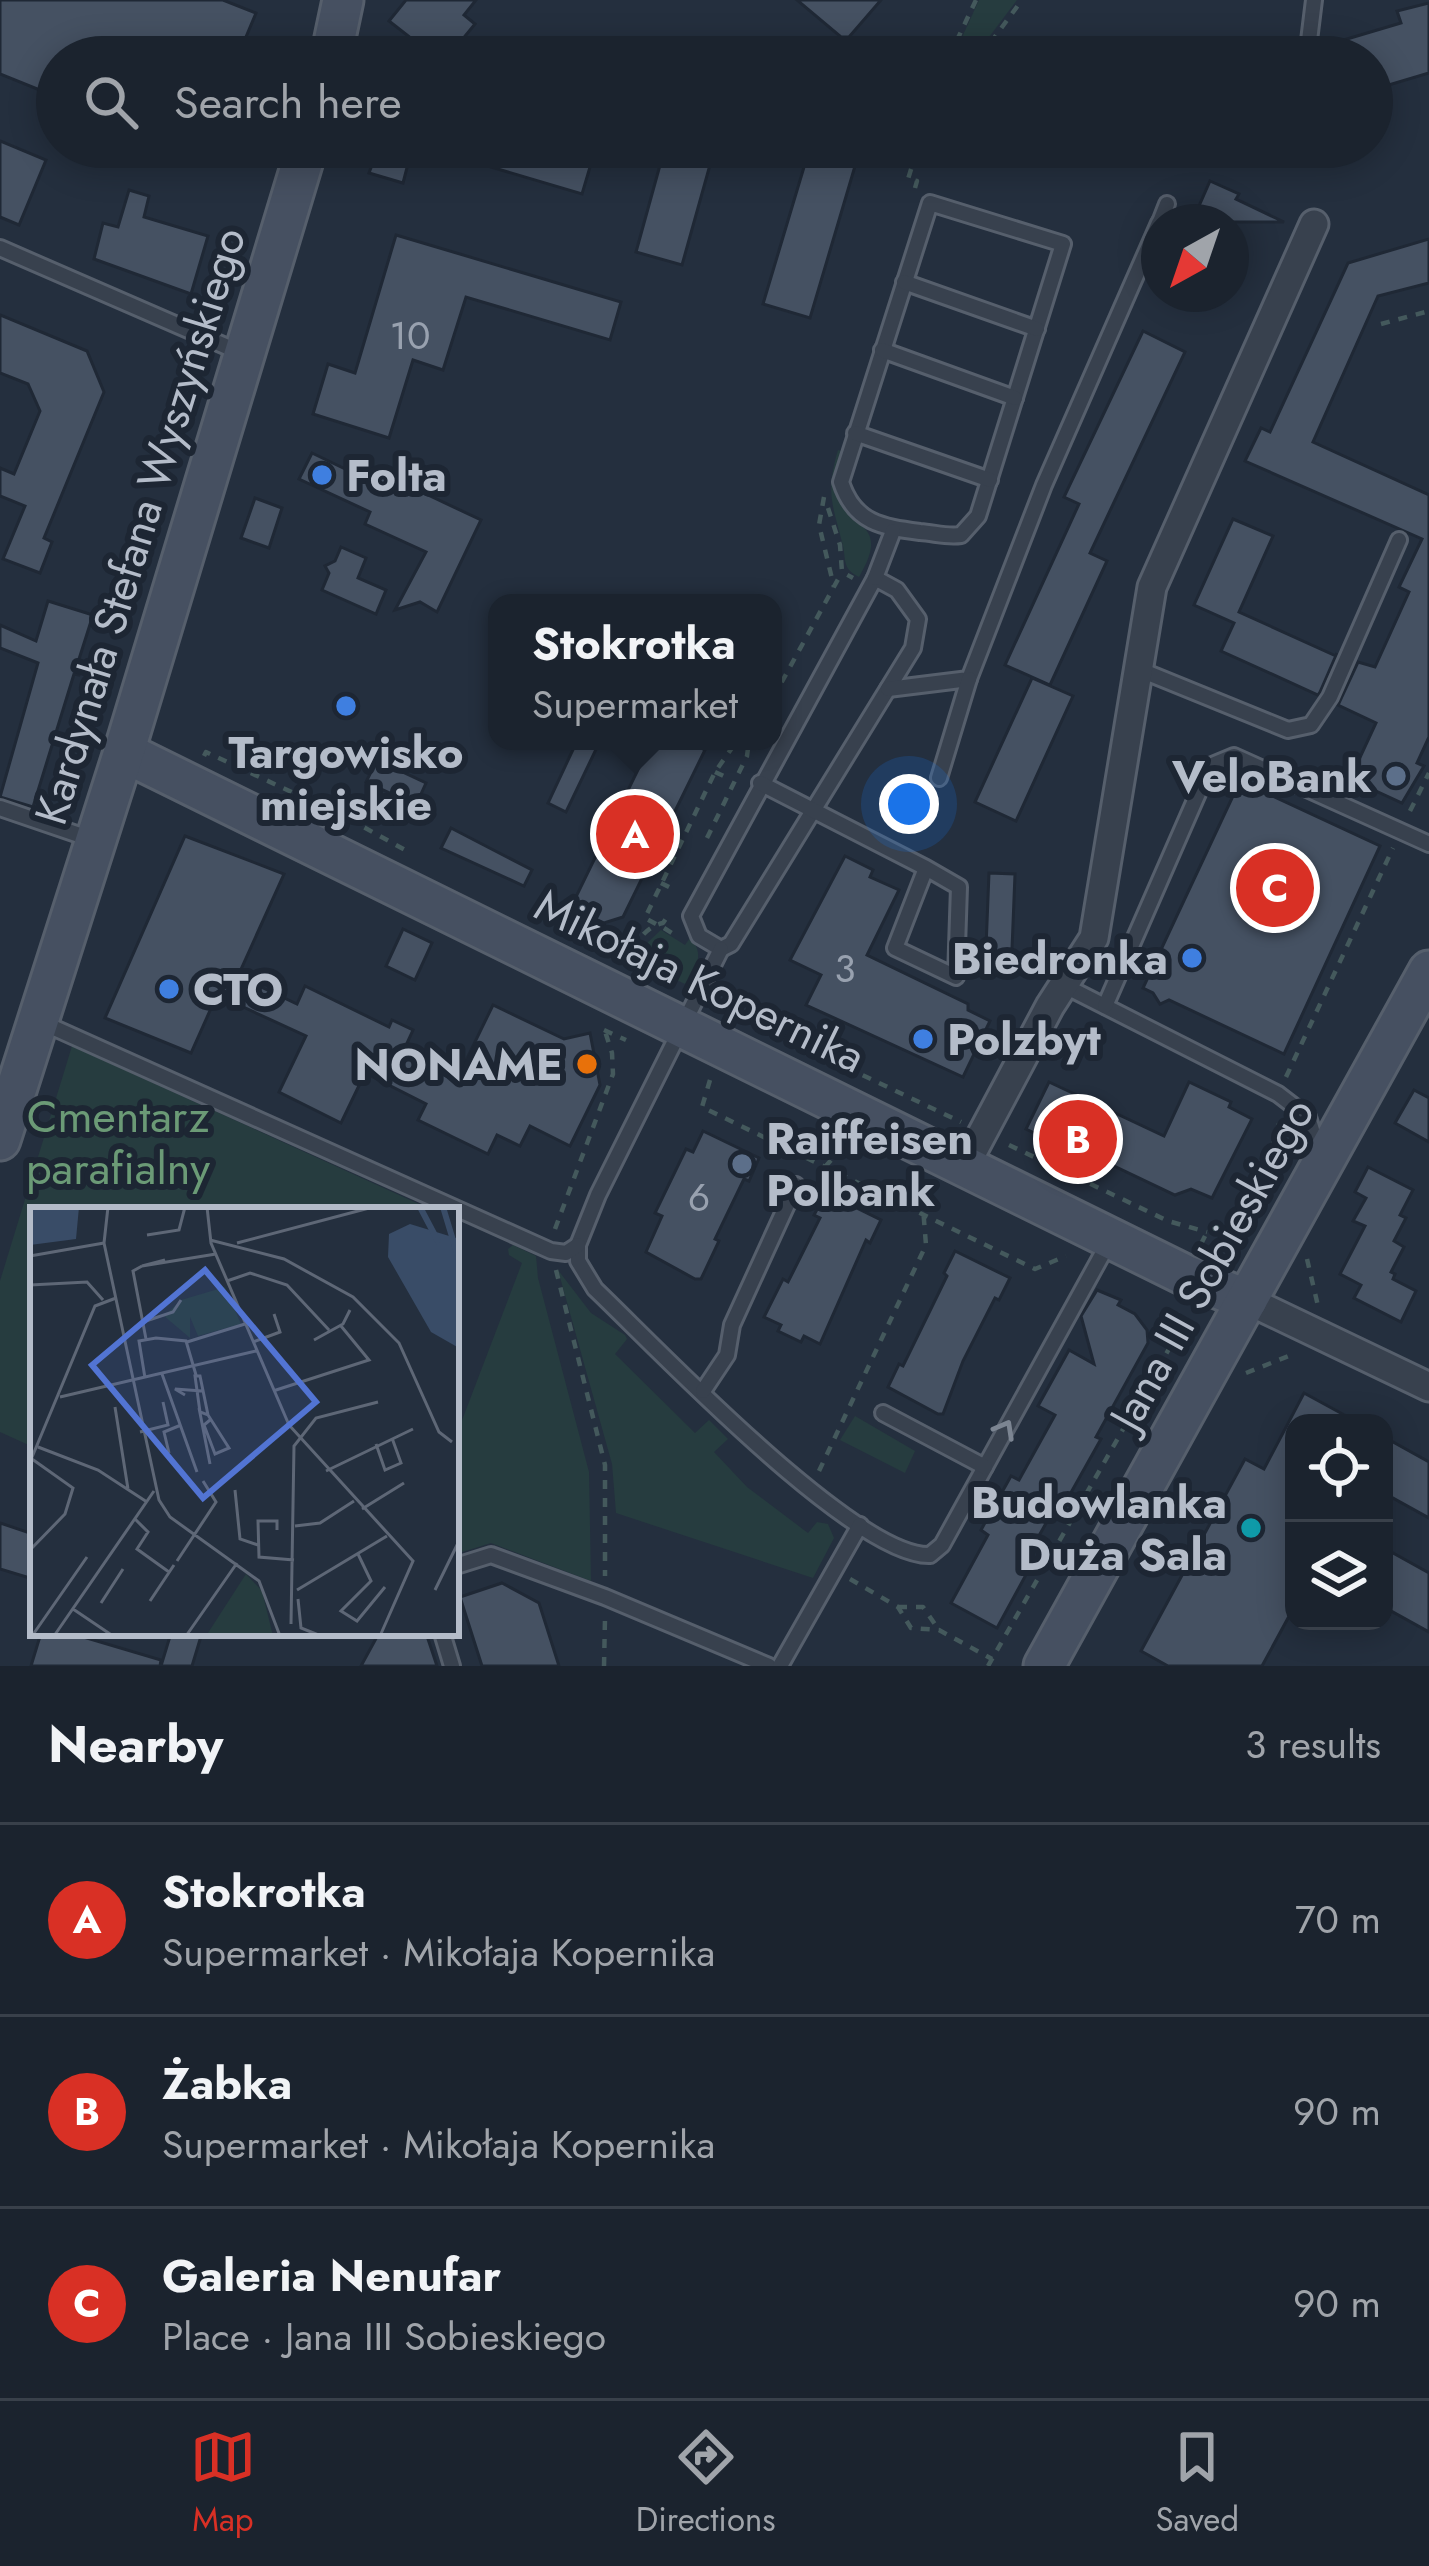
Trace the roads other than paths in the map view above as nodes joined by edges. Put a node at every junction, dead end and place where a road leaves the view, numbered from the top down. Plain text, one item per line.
1 (343, 0) edge
2 (1314, 0) edge
3 (335, 36) edge
4 (1310, 36) edge
5 (301, 168) edge
6 (1314, 224) dead end
7 (0, 248) edge
8 (1141, 264) edge
9 (904, 282) junction
10 (1037, 329) junction
11 (882, 350) junction
12 (244, 355) junction
13 (1016, 398) junction
14 (855, 433) junction
15 (990, 480) junction
16 (892, 531) junction
17 (1399, 540) dead end
18 (873, 583) junction
19 (1138, 669) junction
20 (969, 679) junction
21 (889, 689) junction
22 (782, 745) edge
23 (779, 750) edge
24 (124, 752) junction
25 (939, 778) dead end
26 (760, 784) junction
27 (0, 808) edge
28 (813, 812) junction
29 (94, 840) junction
30 (1429, 844) edge
31 (926, 868) junction
32 (721, 950) junction
33 (1429, 971) edge
34 (1064, 985) junction
35 (1105, 1006) junction
36 (38, 1021) junction
37 (685, 1027) junction
38 (0, 1140) edge
39 (966, 1164) junction
40 (1323, 1164) junction
41 (796, 1185) dead end
42 (453, 1207) edge
43 (459, 1210) edge
44 (1112, 1238) junction
45 (578, 1245) junction
46 (1247, 1300) junction
47 (1429, 1387) edge
48 (703, 1391) junction
49 (884, 1413) dead end
50 (985, 1466) junction
51 (860, 1525) junction
52 (459, 1565) edge
53 (443, 1636) edge
54 (452, 1666) edge
55 (769, 1666) edge
56 (780, 1666) edge
57 (1044, 1666) edge

1 - 3 street
2 - 4 lane
5 - 12 street, Kardynała Stefana Wyszyńskiego
6 - 19 street
7 - 12 lane
8 - 20 lane
9 - 10 lane
9 - 10 lane
9 - 11 lane
10 - 13 lane
11 - 13 lane
11 - 14 lane
12 - 24 street, Kardynała Stefana Wyszyńskiego
13 - 15 lane
14 - 15 lane
14 - 16 lane
15 - 16 lane
16 - 18 lane
17 - 19 lane
18 - 21 lane
18 - 22 lane
19 - 34 street
20 - 21 lane
20 - 25 lane
21 - 28 lane
23 - 26 lane
24 - 29 street, Kardynała Stefana Wyszyńskiego
24 - 37 street, Mikołaja Kopernika
26 - 28 lane
26 - 32 lane
27 - 29 lane
28 - 31 lane
28 - 32 lane
29 - 36 street, Kardynała Stefana Wyszyńskiego
30 - 35 lane
31 - 31 lane
32 - 37 lane
33 - 40 street, Jana III Sobieskiego
34 - 35 lane
34 - 39 street
35 - 40 lane
36 - 38 street, Kardynała Stefana Wyszyńskiego
36 - 42 lane
37 - 39 street, Mikołaja Kopernika
37 - 45 lane
39 - 44 street, Mikołaja Kopernika
40 - 46 street, Jana III Sobieskiego
41 - 48 lane
43 - 45 lane
44 - 46 street, Mikołaja Kopernika
50 -> 44 lane
45 - 48 lane
46 - 47 street, Mikołaja Kopernika
46 - 57 street, Jana III Sobieskiego
48 - 51 lane
49 - 50 lane
50 - 51 lane
51 - 56 lane
52 - 55 lane
53 - 54 lane

